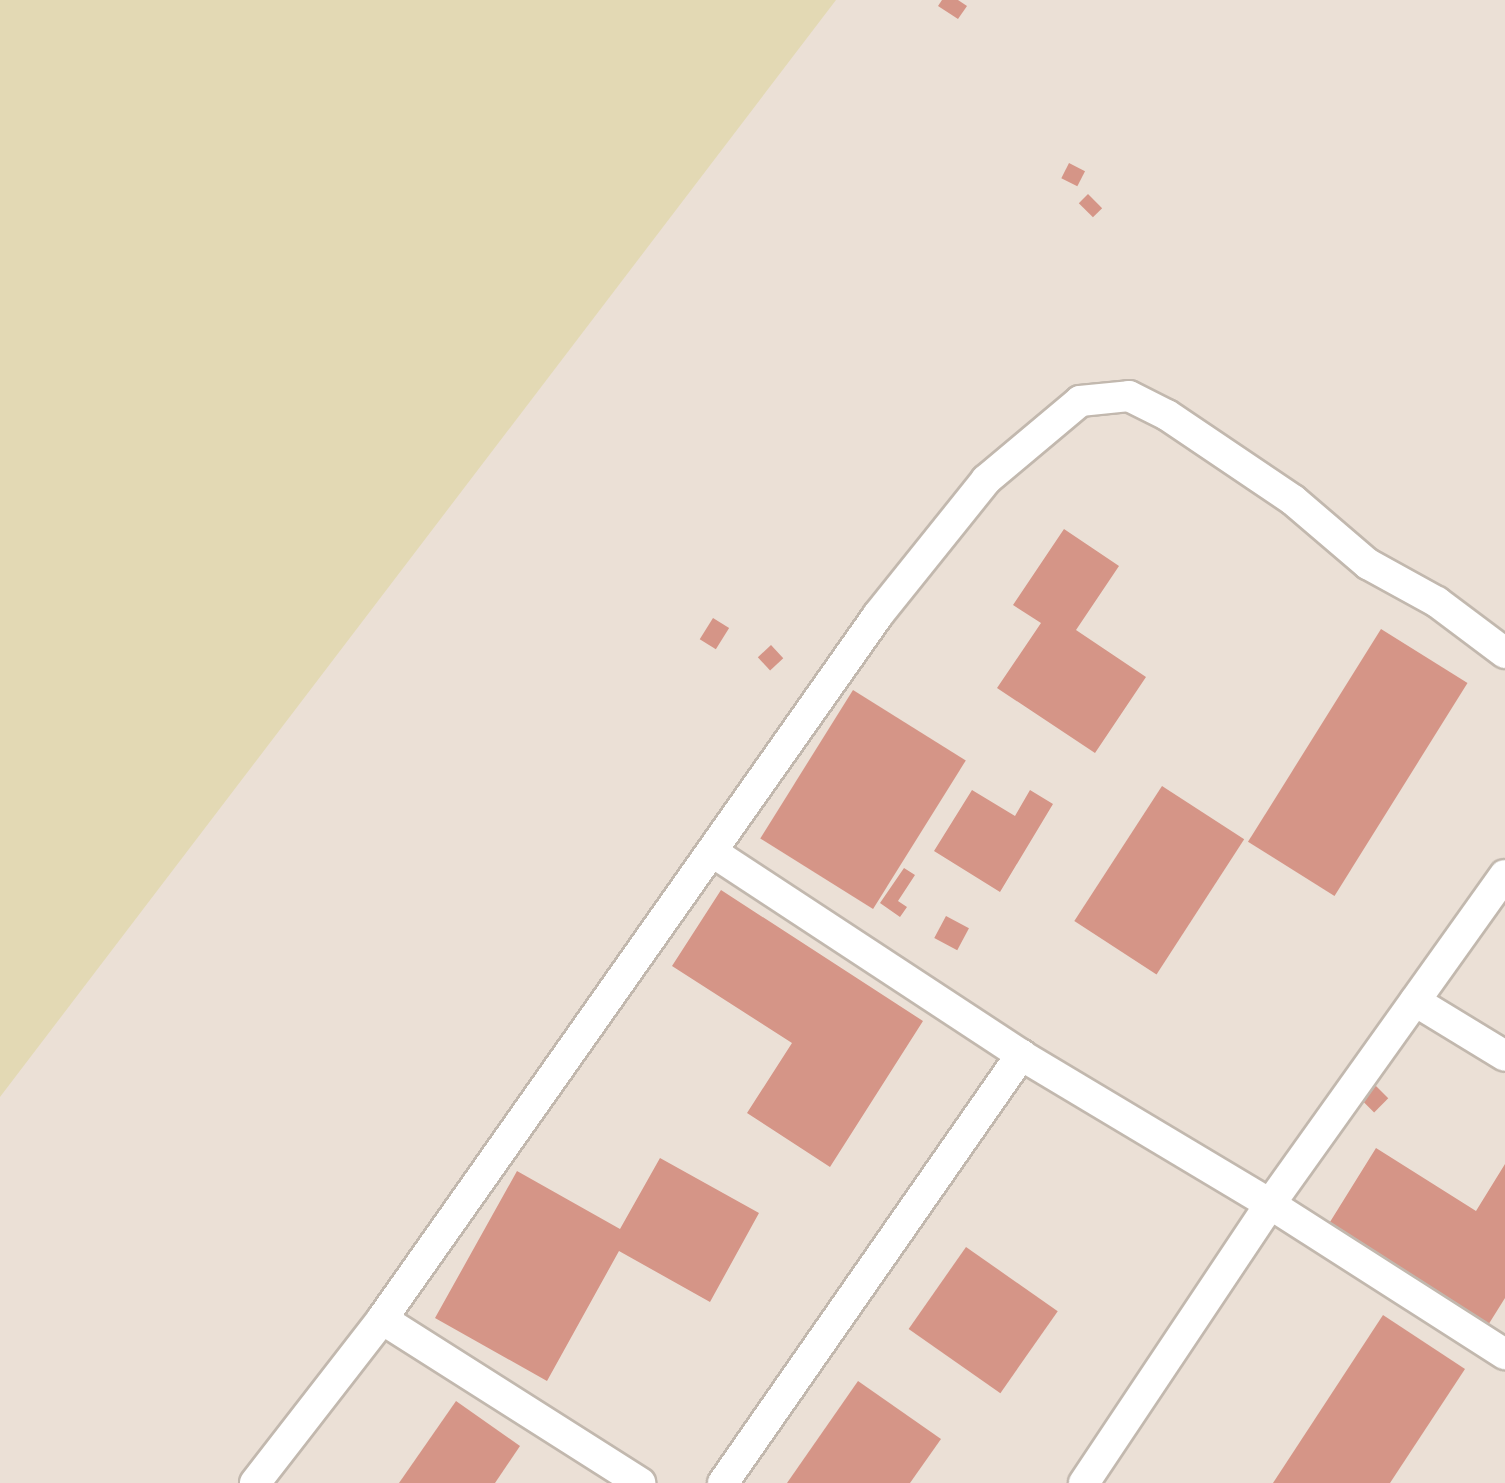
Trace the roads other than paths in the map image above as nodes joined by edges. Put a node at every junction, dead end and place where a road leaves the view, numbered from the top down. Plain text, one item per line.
1 (1505, 653) edge
2 (714, 853) junction
3 (1505, 875) edge
4 (1415, 1001) junction
5 (1021, 1055) junction
6 (1505, 1056) edge
7 (1270, 1204) junction
8 (382, 1319) junction
9 (1505, 1354) edge
10 (255, 1483) edge
11 (640, 1483) edge
12 (723, 1483) edge
13 (1084, 1483) edge

1 - 2 street
2 - 5 street
2 - 8 street
3 - 4 street
4 - 6 street
4 - 7 street
5 - 7 street
5 - 12 street
7 - 9 street
7 - 13 street
8 - 10 street
8 - 11 street

